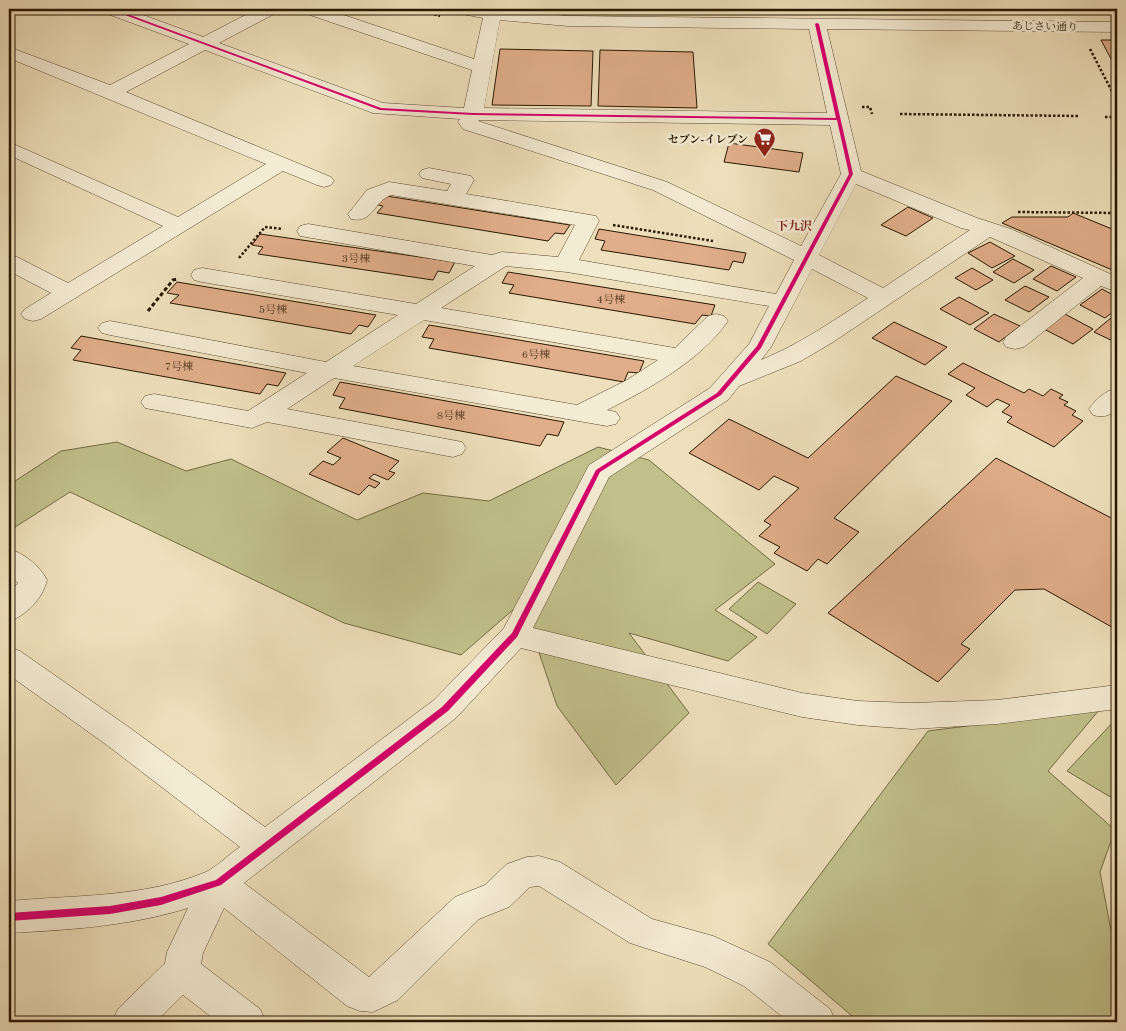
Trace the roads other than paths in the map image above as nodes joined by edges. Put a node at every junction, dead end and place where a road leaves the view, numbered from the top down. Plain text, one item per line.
1 (110, 9) edge
2 (270, 9) edge
3 (310, 9) edge
4 (463, 9) edge
5 (492, 14) junction
6 (817, 24) junction
7 (1117, 27) edge
8 (203, 44) junction
9 (9, 52) edge
10 (483, 68) junction
11 (111, 92) junction
12 (473, 114) junction
13 (839, 120) junction
14 (9, 148) edge
15 (281, 164) junction
16 (429, 174) dead end
17 (852, 174) junction
18 (324, 181) dead end
19 (453, 198) junction
20 (359, 214) dead end
21 (178, 226) junction
22 (988, 229) junction
23 (308, 231) road end
24 (807, 260) junction
25 (9, 262) edge
26 (497, 263) junction
27 (565, 265) junction
28 (212, 277) road end
29 (1108, 281) edge
30 (67, 292) junction
31 (884, 297) junction
32 (784, 302) junction
33 (419, 313) junction
34 (32, 314) dead end
35 (716, 321) dead end
36 (120, 330) road end
37 (1015, 342) dead end
38 (680, 356) junction
39 (330, 370) junction
40 (731, 381) junction
41 (154, 402) dead end
42 (263, 413) junction
43 (580, 413) junction
44 (607, 418) dead end
45 (453, 448) dead end
46 (9, 559) edge
47 (9, 610) edge
48 (515, 635) junction
49 (9, 659) edge
50 (1117, 697) edge
51 (266, 847) junction
52 (218, 883) junction
53 (9, 917) edge
54 (181, 971) junction
55 (131, 1022) edge
56 (247, 1022) edge
57 (817, 1022) edge

1 - 8 street
2 - 8 street
3 - 10 street
4 - 5 street, あじさい通り
5 - 6 street, あじさい通り
5 - 10 street
6 - 7 street, あじさい通り
6 - 13 street
8 - 11 street
8 - 12 street
9 - 11 street
10 - 12 street
11 - 15 street
12 - 13 street
12 - 24 street
13 - 17 street
14 - 21 street
15 - 18 street
15 - 21 street
16 - 19 street
17 - 22 street
17 - 24 street
19 - 20 street
19 - 27 street
21 - 30 street
22 - 29 street
22 - 31 street
23 - 26 street
24 - 31 street
24 - 32 street
25 - 30 street
26 - 27 street
26 - 33 street
27 - 32 street
28 - 33 street
29 - 37 street
30 - 34 street
31 - 40 street
32 - 40 street
33 - 38 street
33 - 39 street
35 - 38 street
36 - 39 street
38 - 43 street
39 - 42 street
39 - 43 street
40 - 48 street
41 - 42 street
42 - 45 street
43 - 44 street
46 - 47 street
48 - 50 street
48 - 51 street
49 - 51 street
51 - 52 street
52 - 53 street
52 - 54 street
52 - 57 street
54 - 55 street
54 - 56 street

